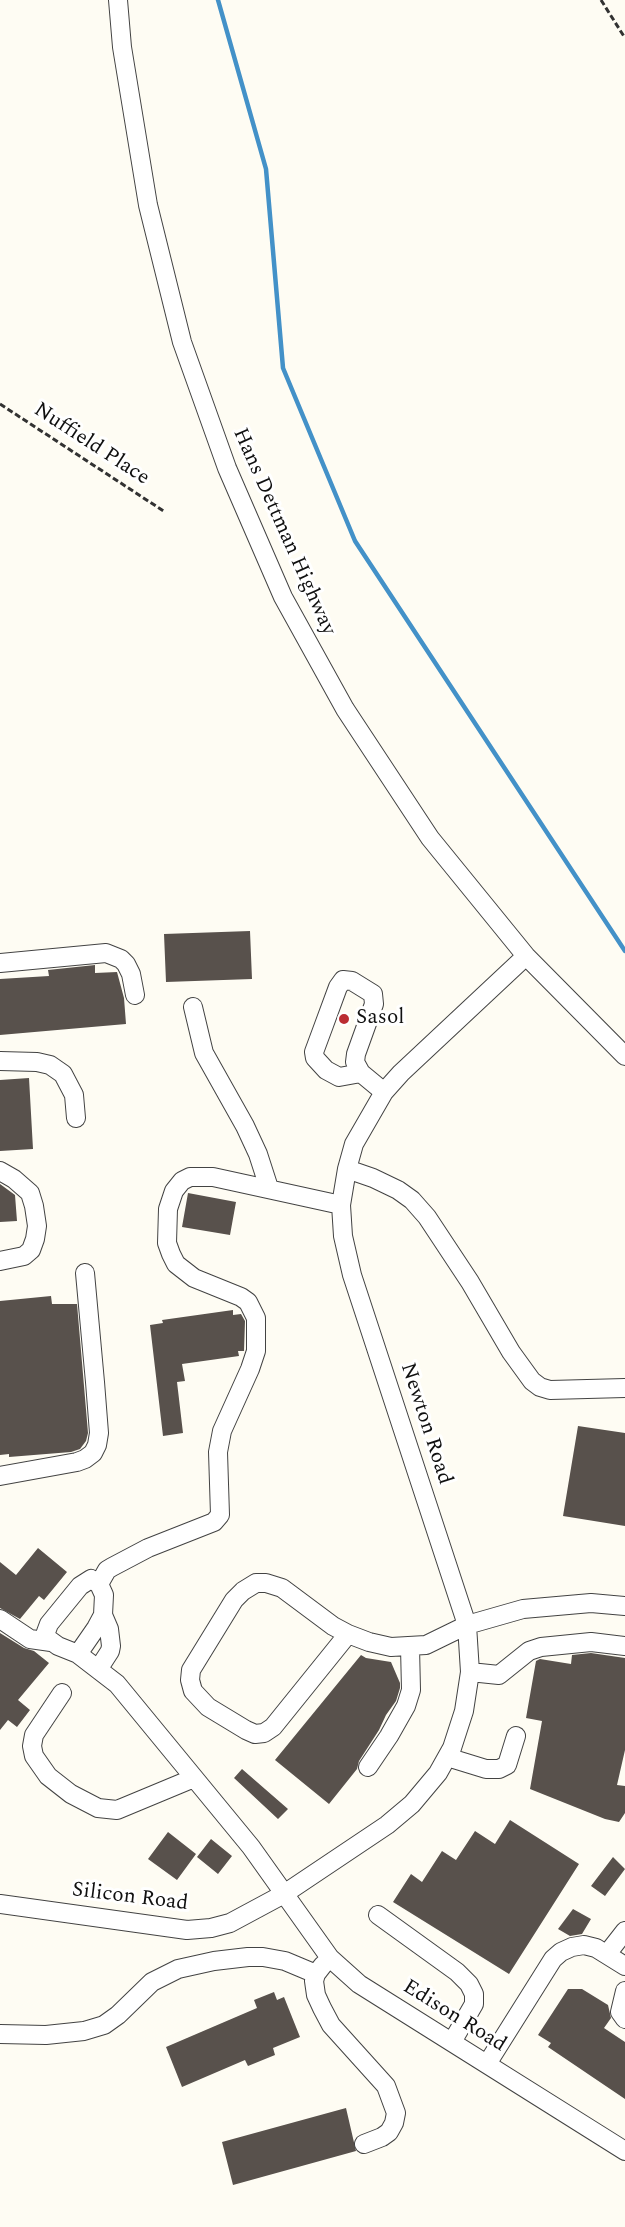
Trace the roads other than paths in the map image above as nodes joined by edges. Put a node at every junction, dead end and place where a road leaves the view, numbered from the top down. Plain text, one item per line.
1 (118, 0) edge
2 (526, 956) junction
3 (0, 963) edge
4 (135, 995) dead end
5 (193, 1007) dead end
6 (625, 1056) edge
7 (0, 1061) edge
8 (361, 1072) junction
9 (384, 1092) junction
10 (76, 1118) dead end
11 (347, 1169) junction
12 (0, 1171) edge
13 (269, 1188) junction
14 (341, 1205) junction
15 (0, 1261) edge
16 (85, 1273) dead end
17 (625, 1388) edge
18 (0, 1476) edge
19 (99, 1584) junction
20 (625, 1606) edge
21 (103, 1615) junction
22 (0, 1619) edge
23 (467, 1625) junction
24 (348, 1634) junction
25 (51, 1642) junction
26 (625, 1646) edge
27 (410, 1647) junction
28 (78, 1654) junction
29 (99, 1668) junction
30 (470, 1672) junction
31 (62, 1693) dead end
32 (516, 1736) dead end
33 (447, 1757) junction
34 (368, 1767) dead end
35 (194, 1778) junction
36 (284, 1894) junction
37 (0, 1904) edge
38 (378, 1915) dead end
39 (625, 1931) edge
40 (607, 1954) junction
41 (330, 1958) junction
42 (625, 1966) edge
43 (316, 1974) junction
44 (625, 1991) edge
45 (625, 2019) edge
46 (0, 2034) edge
47 (452, 2042) junction
48 (487, 2064) junction
49 (364, 2144) dead end
50 (625, 2151) edge

1 - 2 street, Hans Dettman Highway
2 - 6 street, Hans Dettman Highway
2 - 9 street, Newton Road
3 - 4 street
5 - 13 street
7 - 10 street
8 - 8 street
8 - 9 street
9 - 11 street, Newton Road
11 - 14 street, Newton Road
11 - 17 street
12 - 15 street
13 - 14 street
13 - 19 street
14 - 23 street, Newton Road
16 - 18 street
19 - 21 street
19 - 25 street
20 - 23 street
21 - 28 street
21 - 29 street
22 - 25 street, Edison Road
23 - 27 street
23 - 30 street, Newton Road
24 - 24 street
24 - 27 street
25 - 28 street, Edison Road
26 - 30 street
27 - 34 street
28 - 29 street, Edison Road
29 - 35 street, Edison Road
30 - 33 street, Newton Road
31 - 35 street
32 - 33 street
33 - 36 street, Newton Road
35 - 36 street, Edison Road
36 - 37 street, Silicon Road
36 - 41 street, Edison Road
38 - 47 street
39 - 40 street
40 - 42 street
40 - 48 street
41 - 43 street
41 - 47 street, Edison Road
43 - 46 street
43 - 49 street
44 - 45 street
47 - 48 street, Edison Road
48 - 50 street, Edison Road

